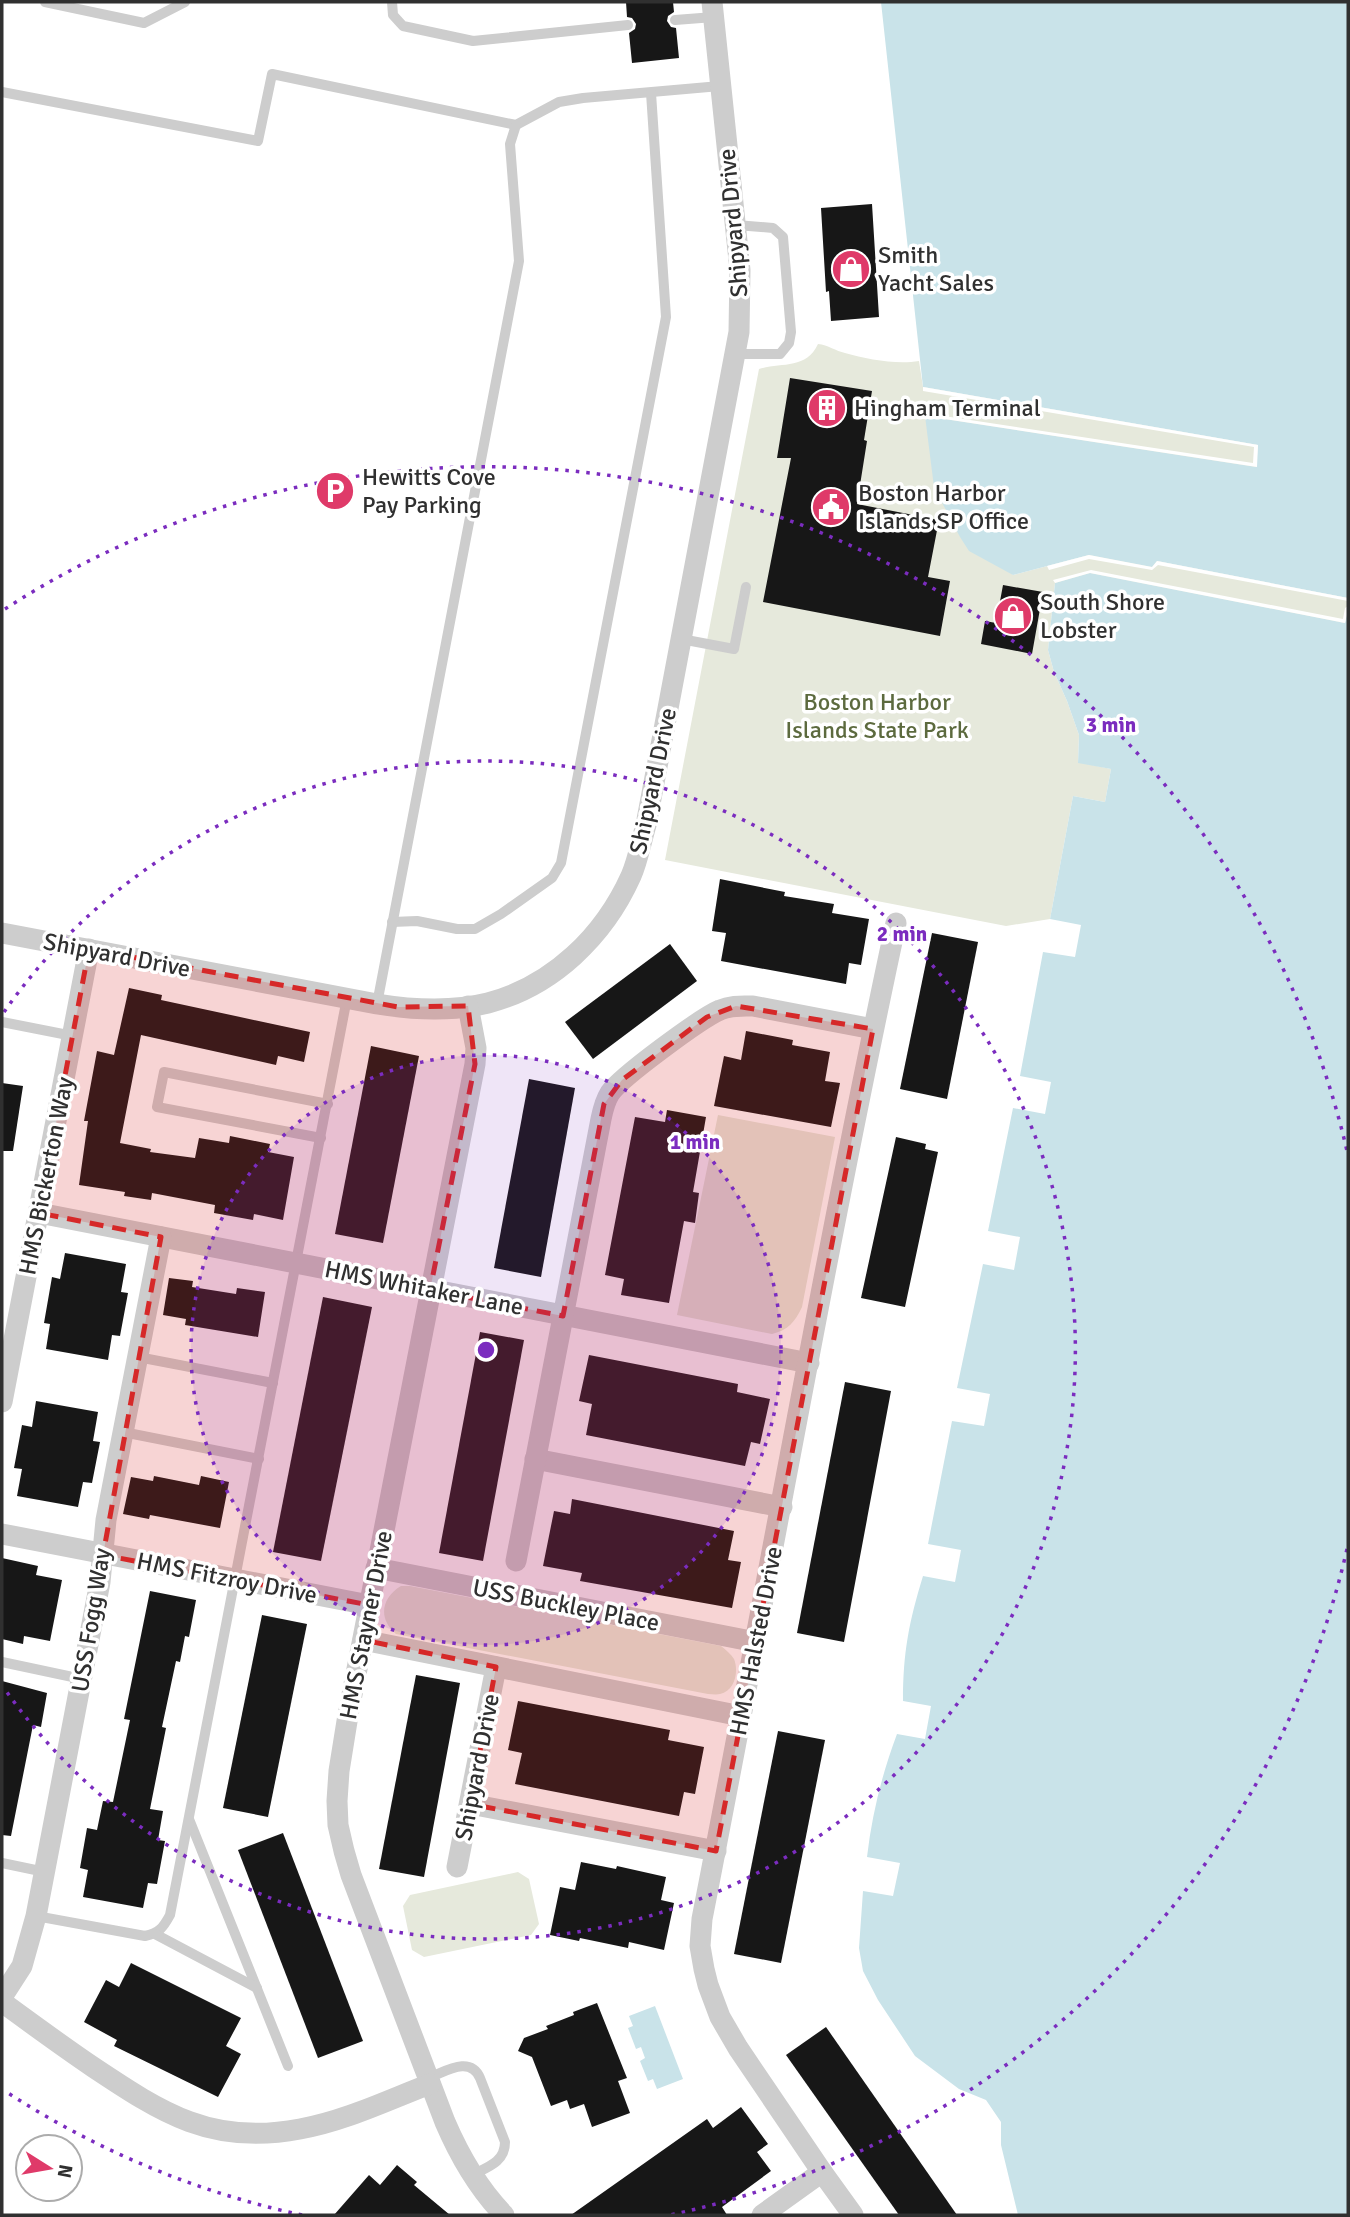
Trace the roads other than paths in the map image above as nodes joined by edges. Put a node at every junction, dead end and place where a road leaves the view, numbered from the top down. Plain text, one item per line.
1 (45, 2) edge
2 (185, 2) edge
3 (392, 2) edge
4 (713, 9) edge
5 (675, 20) dead end
6 (628, 25) dead end
7 (720, 86) junction
8 (2, 92) edge
9 (651, 93) junction
10 (516, 125) junction
11 (736, 225) junction
12 (736, 354) junction
13 (746, 587) dead end
14 (681, 639) junction
15 (392, 922) junction
16 (896, 923) dead end
17 (2, 933) edge
18 (89, 950) junction
19 (346, 998) junction
20 (377, 1004) junction
21 (468, 1006) junction
22 (2, 1023) edge
23 (873, 1029) junction
24 (73, 1036) junction
25 (328, 1104) junction
26 (321, 1139) junction
27 (39, 1213) junction
28 (161, 1237) junction
29 (296, 1263) junction
30 (430, 1290) junction
31 (563, 1315) junction
32 (138, 1357) junction
33 (809, 1363) junction
34 (273, 1383) junction
35 (2, 1402) edge
36 (123, 1433) junction
37 (259, 1459) junction
38 (535, 1459) junction
39 (782, 1507) junction
40 (2, 1534) edge
41 (103, 1555) junction
42 (516, 1561) dead end
43 (376, 1568) junction
44 (236, 1579) junction
45 (369, 1605) junction
46 (363, 1640) junction
47 (756, 1642) junction
48 (2, 1662) edge
49 (496, 1667) junction
50 (82, 1679) junction
51 (741, 1716) junction
52 (470, 1804) junction
53 (189, 1819) junction
54 (716, 1851) junction
55 (2, 1863) edge
56 (457, 1867) dead end
57 (45, 1872) junction
58 (37, 1916) junction
59 (156, 1934) junction
60 (257, 1988) junction
61 (2, 2000) edge
62 (288, 2066) dead end
63 (429, 2081) junction
64 (821, 2172) junction
65 (472, 2175) junction
66 (504, 2215) edge
67 (762, 2215) edge
68 (853, 2215) edge

1 - 2 lane
3 - 6 lane
4 - 5 lane
4 - 7 street, Shipyard Drive
7 - 9 lane
7 - 11 street, Shipyard Drive
8 - 10 lane
9 - 10 lane
9 - 15 lane
10 - 15 lane
11 - 12 street, Shipyard Drive
11 - 12 lane
12 - 14 street, Shipyard Drive
13 - 14 lane
14 - 21 street, Shipyard Drive
15 - 20 lane
16 - 23 street, HMS Halsted Drive
17 - 18 street, Shipyard Drive
18 - 19 street, Shipyard Drive
18 - 24 street, HMS Bickerton Way
19 - 20 street, Shipyard Drive
19 - 25 lane
20 - 21 street, Shipyard Drive
21 - 30 street, HMS Stayner Drive
22 - 24 lane
23 - 31 street
23 - 33 street, HMS Halsted Drive
24 - 27 street, HMS Bickerton Way
25 - 26 lane
25 - 26 lane
26 - 29 lane
27 - 28 street, HMS Whitaker Lane
27 - 35 street, HMS Bickerton Way
28 - 29 street, HMS Whitaker Lane
28 - 32 street, USS Fogg Way
29 - 30 street, HMS Whitaker Lane
29 - 34 lane
30 - 31 street, HMS Whitaker Lane
30 - 43 street, HMS Stayner Drive
31 - 33 street, HMS Whitaker Lane
31 - 38 street
32 - 34 lane
32 - 36 street, USS Fogg Way
33 - 39 street, HMS Halsted Drive
34 - 37 lane
36 - 37 lane
36 - 41 street, USS Fogg Way
37 - 44 lane
38 - 39 street
38 - 42 street
39 - 47 street, HMS Halsted Drive
40 - 41 street, HMS Fitzroy Drive
41 - 44 street, HMS Fitzroy Drive
41 - 50 street, USS Fogg Way
43 - 45 street, HMS Stayner Drive
43 - 47 street, USS Buckley Place
44 - 45 street, HMS Fitzroy Drive
44 - 53 lane
45 - 46 street, HMS Stayner Drive
46 - 49 street
46 - 63 street, HMS Stayner Drive
47 - 51 street, HMS Halsted Drive
48 - 50 lane
49 - 51 street
49 - 52 street, Shipyard Drive
50 - 57 street, USS Fogg Way
51 - 54 street, HMS Halsted Drive
52 - 54 street
52 - 56 street, Shipyard Drive
53 - 59 lane
53 - 60 lane
54 - 64 street, HMS Halsted Drive
55 - 57 lane
57 - 58 street, USS Fogg Way
58 - 59 lane
58 - 61 street, USS Fogg Way
59 - 60 lane
60 - 62 lane
61 - 63 street
63 - 65 street, HMS Stayner Drive
63 - 65 lane
64 - 67 street
64 - 68 street, HMS Halsted Drive
65 - 66 street, HMS Stayner Drive

